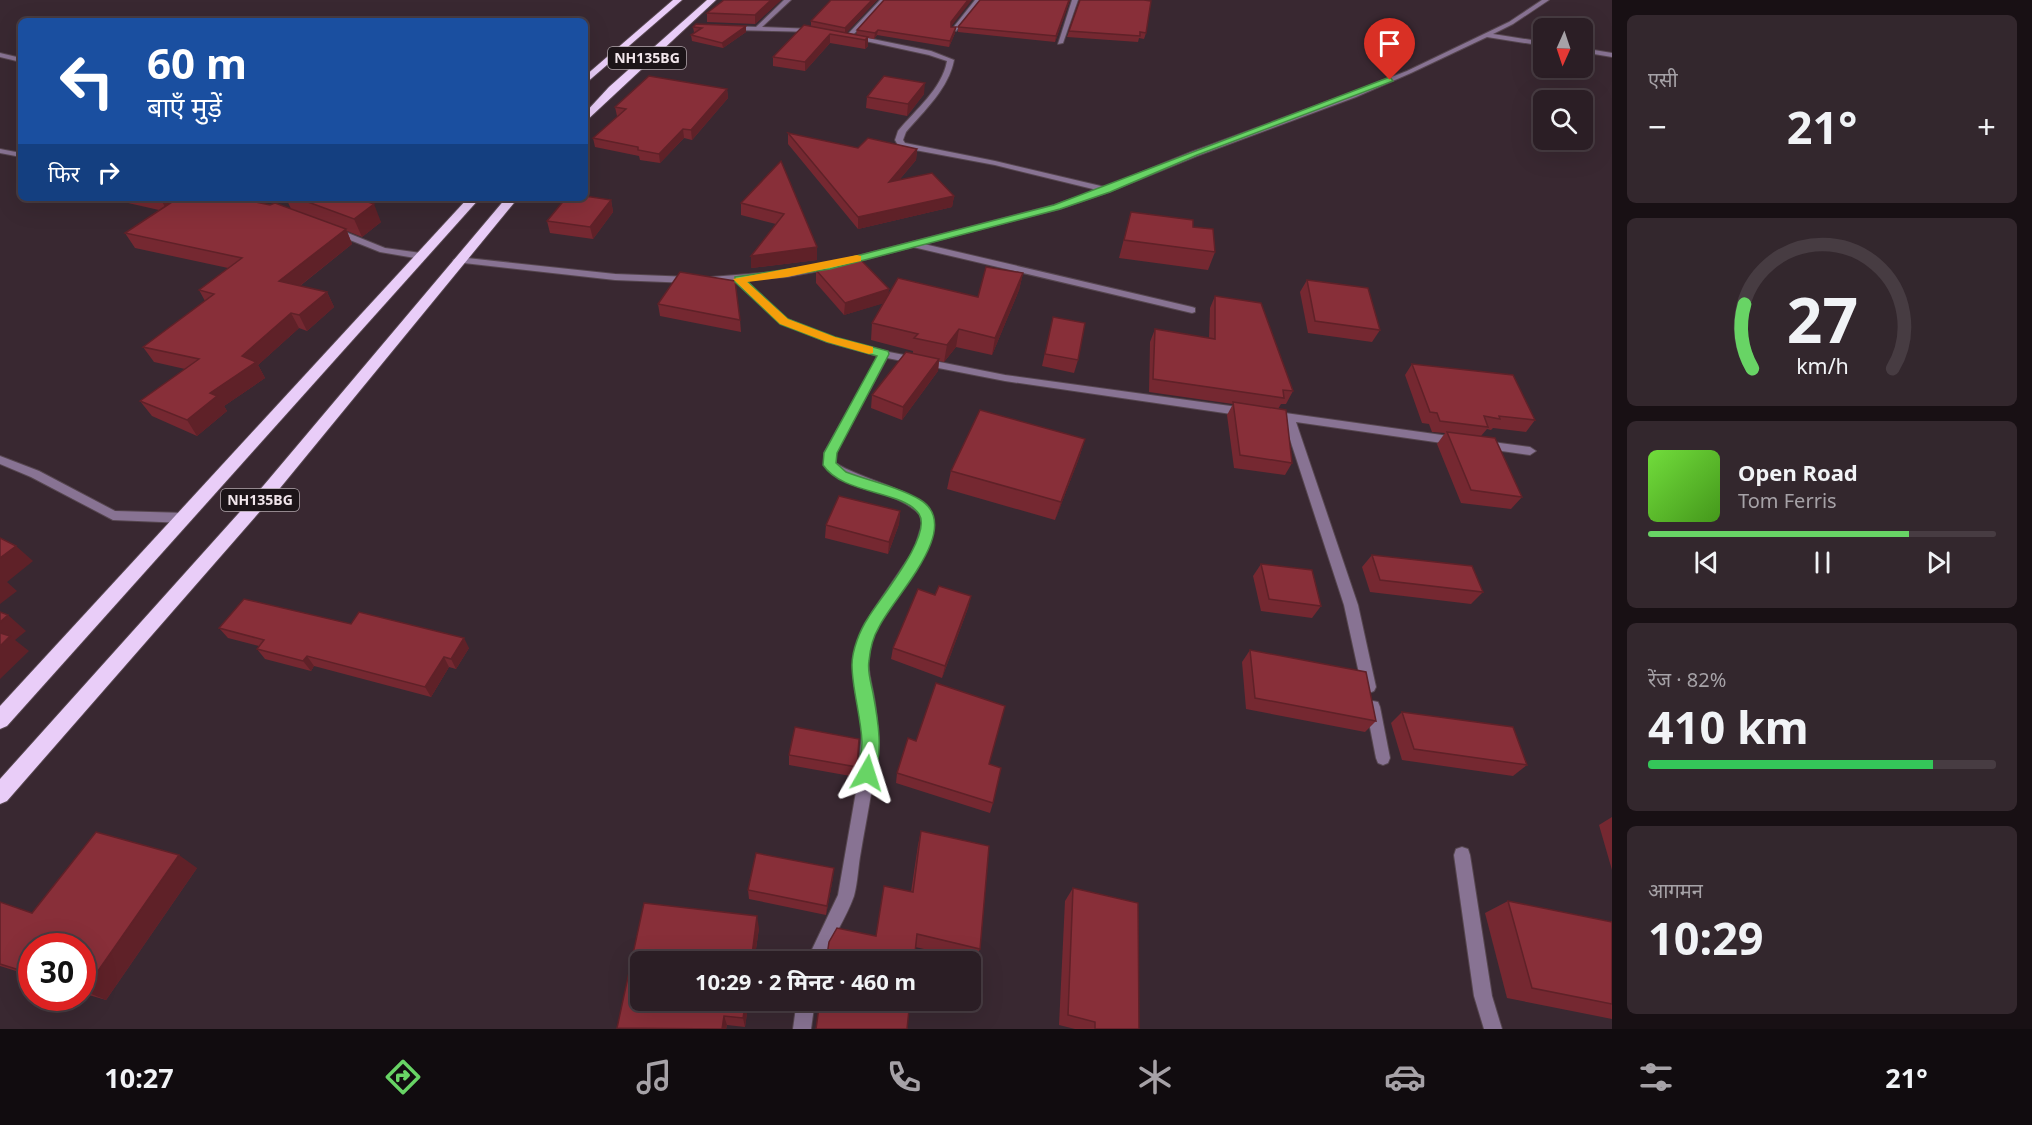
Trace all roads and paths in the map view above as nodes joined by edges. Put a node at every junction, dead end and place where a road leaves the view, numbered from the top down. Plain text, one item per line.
1 (678, 0) edge
2 (712, 0) edge
3 (788, 0) edge
4 (883, 0) edge
5 (978, 0) edge
6 (1075, 0) edge
7 (1546, 0) edge
8 (683, 25) junction
9 (695, 26) edge
10 (719, 27) edge
11 (759, 27) junction
12 (954, 30) edge
13 (828, 33) edge
14 (839, 34) edge
15 (1486, 35) junction
16 (849, 36) junction
17 (1533, 42) edge
18 (1060, 43) dead end
19 (1593, 52) edge
20 (0, 55) edge
21 (1612, 55) edge
22 (18, 59) edge
23 (588, 78) edge
24 (588, 116) edge
25 (0, 151) edge
26 (18, 154) edge
27 (1106, 190) junction
28 (471, 201) edge
29 (509, 201) edge
30 (326, 228) edge
31 (911, 244) junction
32 (421, 256) junction
33 (458, 260) junction
34 (738, 279) junction
35 (1192, 310) dead end
36 (884, 354) junction
37 (1289, 418) junction
38 (1530, 451) dead end
39 (0, 460) edge
40 (186, 518) junction
41 (0, 720) edge
42 (1383, 758) dead end
43 (0, 794) edge
44 (1462, 855) dead end
45 (819, 951) edge
46 (804, 1011) edge
47 (802, 1029) edge
48 (1493, 1029) edge

1 - 23 highway, NH135BG
2 - 8 highway, NH135BG
3 - 11 street
4 - 16 street
5 - 12 street
6 - 18 street
7 - 15 street
8 - 9 street
8 - 24 highway, NH135BG
10 - 11 street
11 - 13 street
14 - 16 street
15 - 17 street
15 - 27 street
16 - 27 street
19 - 21 street
20 - 22 street
25 - 26 street
27 - 31 street
28 - 32 highway, NH135BG
29 - 33 highway, NH135BG
30 - 32 street
31 - 34 street
31 - 35 street
32 - 40 highway, NH135BG
33 - 34 street
33 - 43 highway, NH135BG
34 - 36 street
36 - 37 street
36 - 45 street
37 - 38 street
37 - 42 street
39 - 40 street
40 - 41 highway, NH135BG
44 - 48 street
46 - 47 street

